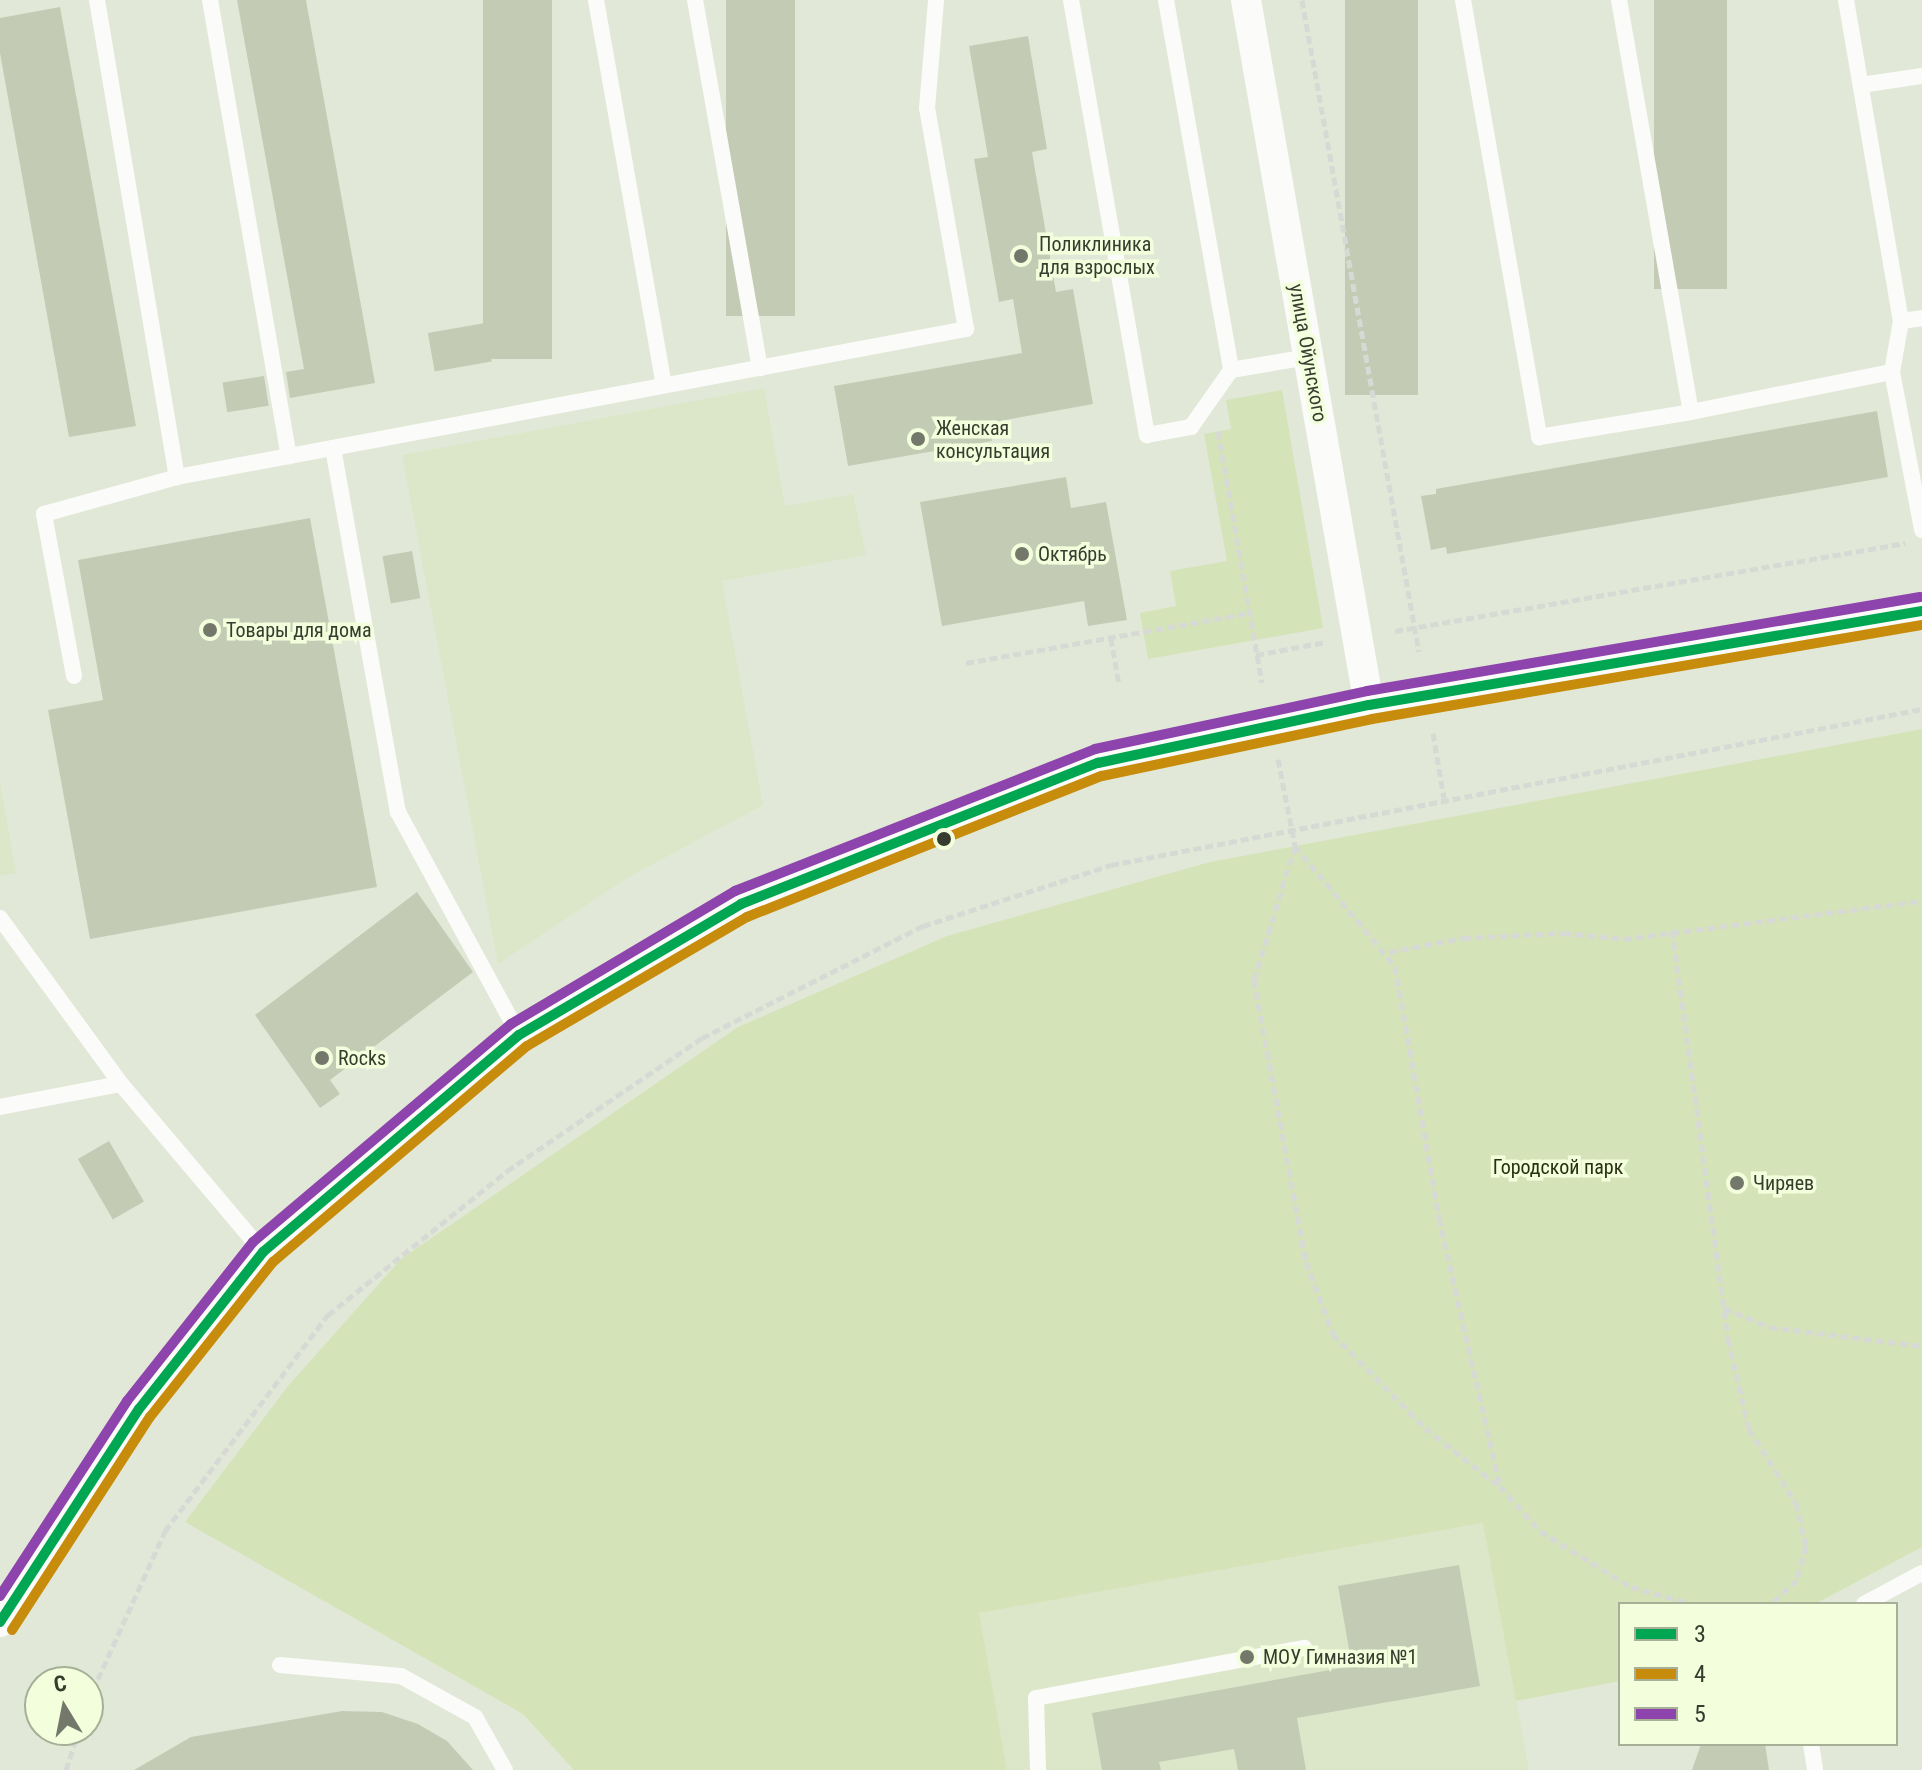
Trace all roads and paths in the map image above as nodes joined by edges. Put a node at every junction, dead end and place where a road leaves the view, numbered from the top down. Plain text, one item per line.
1 (97, 0) edge
2 (210, 0) edge
3 (596, 0) edge
4 (695, 0) edge
5 (936, 0) edge
6 (1071, 0) edge
7 (1166, 0) edge
8 (1246, 0) edge
9 (1302, 0) edge
10 (1463, 0) edge
11 (1619, 0) edge
12 (1846, 0) edge
13 (1922, 76) edge
14 (1861, 85) junction
15 (1922, 318) edge
16 (1901, 321) junction
17 (1309, 357) junction
18 (760, 368) junction
19 (1231, 370) junction
20 (1892, 372) junction
21 (664, 385) junction
22 (1212, 397) junction
23 (1691, 412) junction
24 (333, 448) junction
25 (289, 456) junction
26 (177, 477) junction
27 (1922, 530) edge
28 (1922, 540) edge
29 (1922, 611) edge
30 (1249, 613) junction
31 (1415, 627) junction
32 (1395, 631) dead end
33 (1111, 638) junction
34 (1326, 642) dead end
35 (1419, 652) dead end
36 (1256, 655) junction
37 (966, 663) dead end
38 (74, 676) dead end
39 (1262, 682) dead end
40 (1119, 685) dead end
41 (1369, 705) junction
42 (1922, 709) edge
43 (1433, 733) dead end
44 (1278, 759) dead end
45 (1444, 798) junction
46 (1292, 826) junction
47 (1295, 846) junction
48 (1922, 901) edge
49 (0, 918) edge
50 (1672, 930) junction
51 (1389, 952) junction
52 (519, 1035) junction
53 (121, 1084) junction
54 (0, 1107) edge
55 (263, 1252) junction
56 (1724, 1308) junction
57 (1922, 1346) edge
58 (1500, 1486) junction
59 (1922, 1573) edge
60 (1686, 1602) edge
61 (1782, 1602) edge
62 (1868, 1602) edge
63 (0, 1622) edge
64 (1304, 1648) dead end
65 (280, 1665) dead end
66 (104, 1666) edge
67 (74, 1746) edge
68 (1811, 1746) edge
69 (66, 1770) edge
70 (505, 1770) edge
71 (1038, 1770) edge
72 (1815, 1770) edge

1 - 26 lane
2 - 25 lane
3 - 21 lane
4 - 18 lane
5 - 18 lane
6 - 22 lane
7 - 19 lane
8 - 17 street, улица Ойунского
9 - 31 path
10 - 23 lane
11 - 23 lane
12 - 14 lane
13 - 14 lane
14 - 16 lane
15 - 16 lane
16 - 20 lane
17 - 19 lane
17 - 41 street, улица Ойунского
18 - 21 lane
19 - 22 lane
20 - 23 lane
20 - 27 lane
21 - 24 lane
22 - 30 path
24 - 25 lane
24 - 52 lane
25 - 26 lane
26 - 38 lane
28 - 31 path
29 - 41 street
30 - 33 path
30 - 36 path
31 - 32 path
31 - 35 path
33 - 37 path
33 - 40 path
34 - 36 path
36 - 39 path
41 - 52 street
42 - 45 path
43 - 45 path
44 - 46 path
45 - 46 path
46 - 47 path
46 - 66 path
47 - 51 path
47 - 58 path
48 - 50 path
49 - 53 lane
50 - 51 path
50 - 56 path
51 - 58 path
52 - 55 street
53 - 54 lane
53 - 55 lane
55 - 63 street
56 - 57 path
56 - 61 path
58 - 60 path
59 - 62 lane
64 - 71 lane
65 - 70 lane
67 - 69 path
68 - 72 lane

